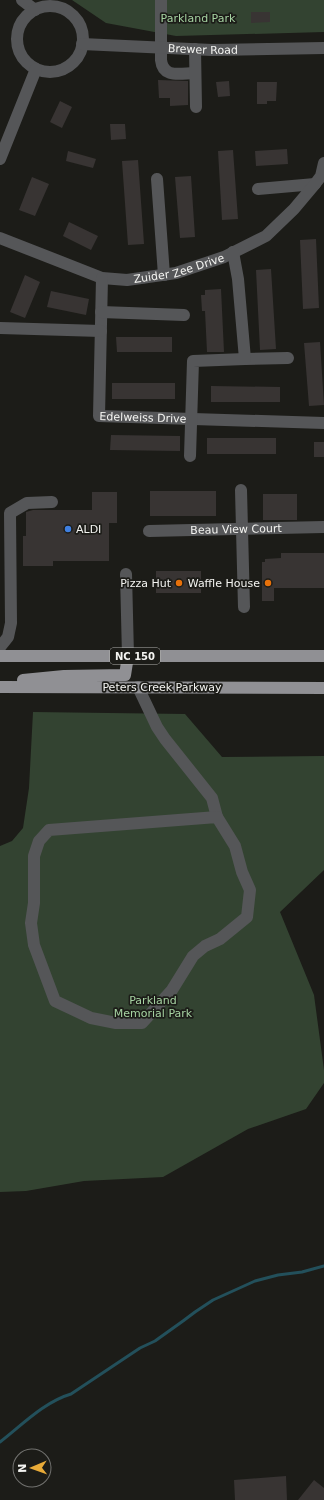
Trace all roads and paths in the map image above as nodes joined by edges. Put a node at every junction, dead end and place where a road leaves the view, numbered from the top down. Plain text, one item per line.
1 (22, 0) edge
2 (161, 0) edge
3 (35, 10) junction
4 (82, 44) junction
5 (161, 48) junction
6 (324, 48) edge
7 (195, 49) junction
8 (36, 69) junction
9 (195, 73) junction
10 (196, 107) dead end
11 (0, 159) edge
12 (324, 163) edge
13 (157, 179) dead end
14 (320, 180) edge
15 (258, 189) dead end
16 (0, 238) edge
17 (234, 252) junction
18 (164, 275) junction
19 (102, 278) junction
20 (102, 312) junction
21 (184, 314) dead end
22 (0, 328) edge
23 (101, 331) junction
24 (288, 358) dead end
25 (245, 359) junction
26 (192, 419) junction
27 (324, 423) edge
28 (190, 456) dead end
29 (241, 490) dead end
30 (52, 502) dead end
31 (5, 513) edge
32 (324, 527) edge
33 (241, 530) junction
34 (149, 531) dead end
35 (126, 574) dead end
36 (244, 607) dead end
37 (0, 647) edge
38 (0, 656) edge
39 (128, 656) junction
40 (324, 656) edge
41 (0, 682) edge
42 (0, 687) edge
43 (138, 687) junction
44 (324, 688) edge
45 (217, 817) junction

1 - 3 street
2 - 5 street
3 - 4 street
3 - 8 street
4 - 5 street, Brewer Road
4 - 8 street
5 - 7 street, Brewer Road
5 - 9 street
6 - 7 street, Brewer Road
7 - 9 street
8 - 11 street
9 - 10 street
12 - 14 street, Zuider Zee Drive
13 - 18 street
14 - 15 street
14 - 17 street, Zuider Zee Drive
16 - 19 street, Zuider Zee Drive
17 - 18 street, Zuider Zee Drive
17 - 25 street
18 - 19 street, Zuider Zee Drive
19 - 20 street, Edelweiss Drive
20 - 21 street
20 - 23 street, Edelweiss Drive
22 - 23 street
23 - 26 street, Edelweiss Drive
24 - 25 street
25 - 26 street
26 - 27 street, Edelweiss Drive
26 - 28 street
29 - 33 street
30 - 31 street
31 - 37 street
32 - 33 street, Beau View Court
33 - 34 street, Beau View Court
33 - 36 street
35 - 39 street
38 - 39 main road, NC 150
39 - 40 main road, NC 150
39 - 41 main road
42 - 43 main road, Peters Creek Parkway
43 - 44 main road, Peters Creek Parkway
43 - 45 street
45 - 45 street

